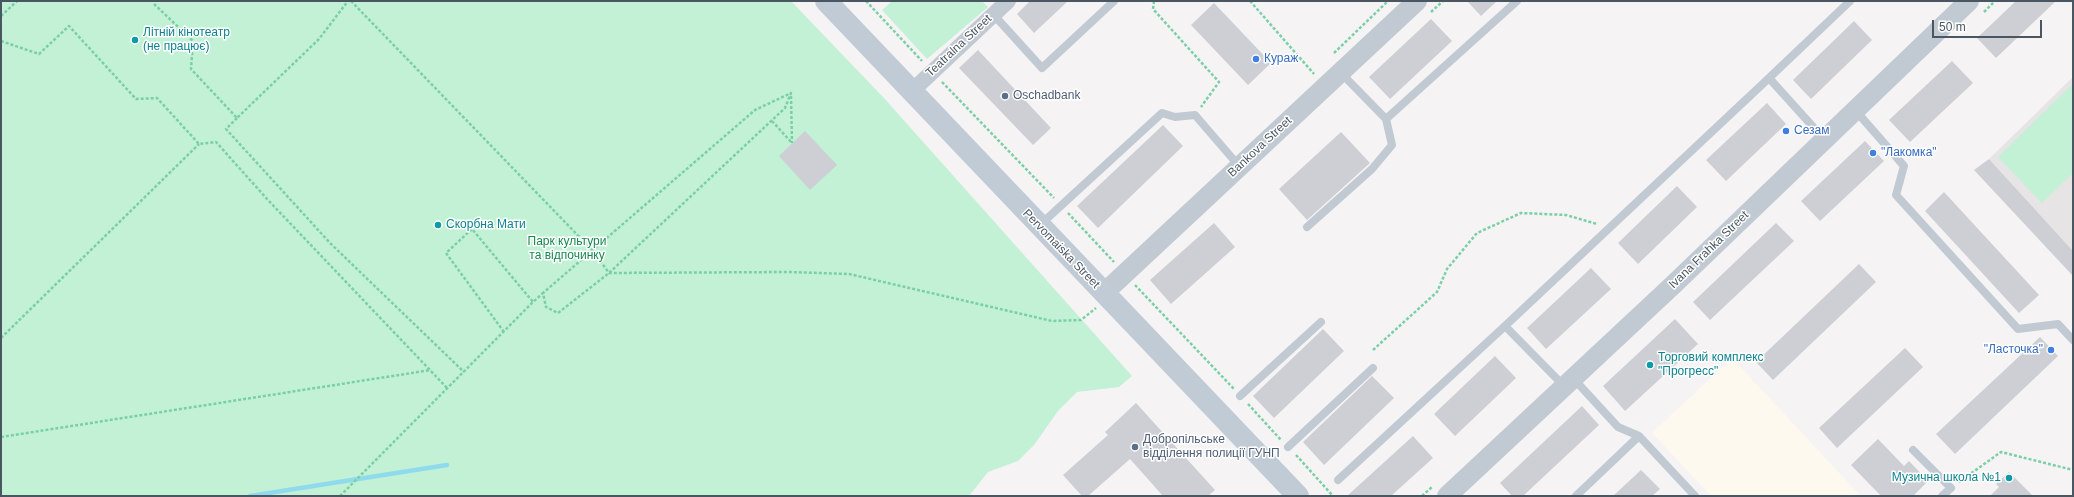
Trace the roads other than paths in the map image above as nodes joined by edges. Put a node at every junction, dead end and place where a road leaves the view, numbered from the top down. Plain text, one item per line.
1 (826, 1) edge
2 (1008, 1) edge
3 (1114, 1) edge
4 (1417, 1) edge
5 (1517, 1) edge
6 (1850, 1) edge
7 (1969, 1) edge
8 (994, 14) junction
9 (1341, 72) junction
10 (1769, 78) junction
11 (912, 91) junction
12 (1856, 111) junction
13 (1386, 119) junction
14 (1825, 140) junction
15 (1239, 166) junction
16 (1039, 226) junction
17 (1307, 227) dead end
18 (1106, 296) junction
19 (1321, 322) dead end
20 (1505, 326) junction
21 (2073, 340) edge
22 (1373, 368) dead end
23 (1568, 381) junction
24 (1240, 396) road end
25 (1639, 436) junction
26 (1288, 447) road end
27 (1913, 450) dead end
28 (1338, 480) dead end
29 (1298, 496) edge
30 (1446, 496) edge
31 (1576, 496) edge
32 (1695, 496) edge
33 (1942, 496) edge

1 - 11 main road, Pervomaiska Street
2 - 8 street, Teatralna Street
3 - 8 lane
4 - 9 street, Bankova Street
5 - 13 lane
6 - 10 lane
7 - 12 street, Ivana Frahka Street
8 - 11 street, Teatralna Street
9 - 13 lane
9 - 15 street, Bankova Street
10 - 14 lane
10 - 20 lane
11 - 16 main road, Pervomaiska Street
12 - 14 street, Ivana Frahka Street
12 - 21 lane
13 - 17 lane
14 - 23 street, Ivana Frahka Street
15 - 16 lane
15 - 18 street, Bankova Street
16 - 18 main road, Pervomaiska Street
18 - 29 main road, Pervomaiska Street
19 - 24 lane
20 - 23 lane
20 - 28 lane
22 - 26 lane
23 - 25 lane
23 - 30 street, Ivana Frahka Street
25 - 31 lane
25 - 32 lane
27 - 33 lane

